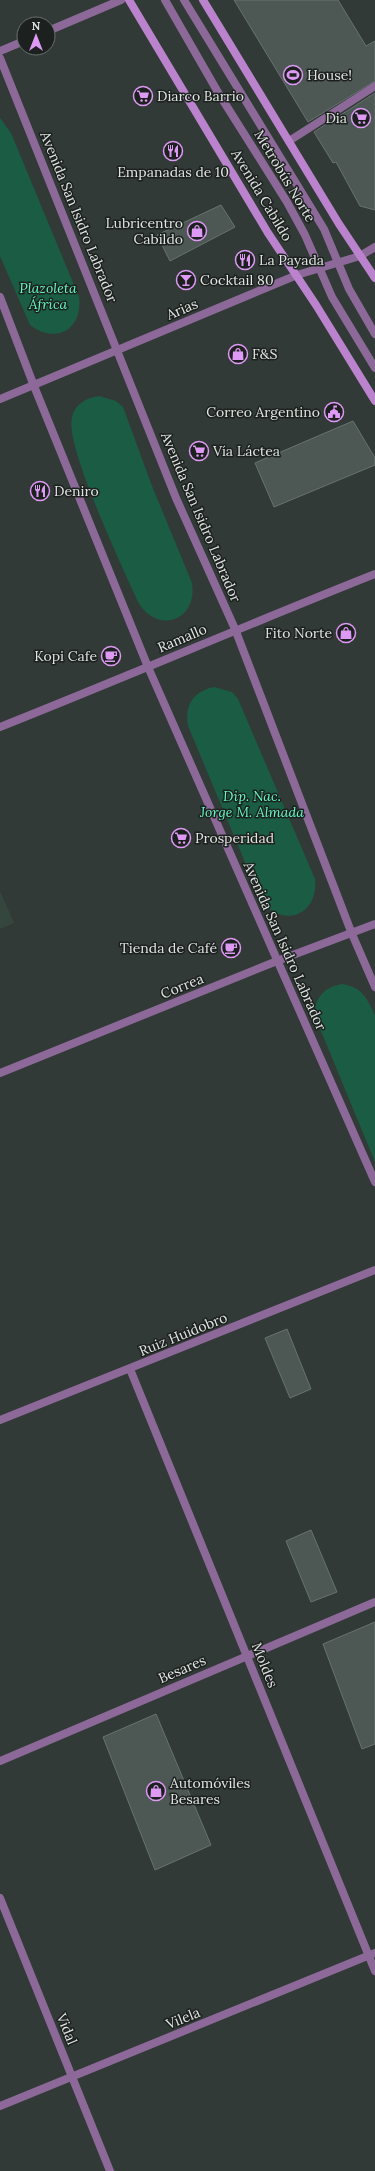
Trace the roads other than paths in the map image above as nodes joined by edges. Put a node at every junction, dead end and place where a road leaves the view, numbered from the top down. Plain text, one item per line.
1 (121, 0) edge
2 (130, 0) edge
3 (165, 0) edge
4 (184, 0) edge
5 (203, 0) edge
6 (56, 28) edge
7 (16, 44) edge
8 (0, 51) edge
9 (0, 58) edge
10 (375, 86) edge
11 (289, 141) junction
12 (375, 248) edge
13 (360, 256) junction
14 (338, 264) junction
15 (320, 269) junction
16 (297, 275) junction
17 (375, 278) edge
18 (0, 297) edge
19 (375, 334) edge
20 (118, 351) junction
21 (375, 368) edge
22 (34, 386) junction
23 (0, 399) edge
24 (375, 401) edge
25 (375, 574) edge
26 (235, 629) junction
27 (148, 667) junction
28 (0, 727) edge
29 (375, 924) edge
30 (352, 934) junction
31 (277, 961) junction
32 (375, 987) edge
33 (0, 1073) edge
34 (375, 1182) edge
35 (375, 1270) edge
36 (130, 1369) junction
37 (0, 1420) edge
38 (375, 1602) edge
39 (247, 1656) junction
40 (0, 1761) edge
41 (0, 1898) edge
42 (372, 1954) edge
43 (375, 1971) edge
44 (72, 2077) junction
45 (0, 2106) edge
46 (110, 2171) edge

1 - 6 street
2 - 16 main road, Avenida Cabildo
3 - 15 street, Metrobús Norte
4 - 14 street, Metrobús Norte
5 - 11 main road
7 - 8 street
9 - 20 street, Avenida San Isidro Labrador
10 - 11 street
11 - 13 main road
12 - 13 street, Arias
13 - 14 street, Arias
13 - 17 main road
14 - 15 street, Arias
14 - 19 street, Metrobús Norte
15 - 16 street, Arias
15 - 21 street, Metrobús Norte
16 - 20 street, Arias
16 - 24 main road, Avenida Cabildo
18 - 22 street, Avenida San Isidro Labrador
20 - 22 street, Arias
20 - 26 street, Avenida San Isidro Labrador
22 - 23 street, Arias
22 - 27 street, Avenida San Isidro Labrador
25 - 26 street, Ramallo
26 - 27 street, Ramallo
26 - 30 street, Avenida San Isidro Labrador
27 - 28 street, Ramallo
27 - 31 street, Avenida San Isidro Labrador
29 - 30 street, Correa
30 - 31 street, Correa
30 - 32 street, Avenida San Isidro Labrador
31 - 33 street, Correa
31 - 34 street, Avenida San Isidro Labrador
35 - 36 street, Ruiz Huidobro
36 - 37 street, Ruiz Huidobro
36 - 39 street, Moldes
38 - 39 street, Besares
39 - 40 street, Besares
39 - 42 street, Moldes
41 - 44 street, Vidal
42 - 43 street, Moldes
42 - 44 street, Vilela
44 - 45 street, Vilela
44 - 46 street, Vidal

